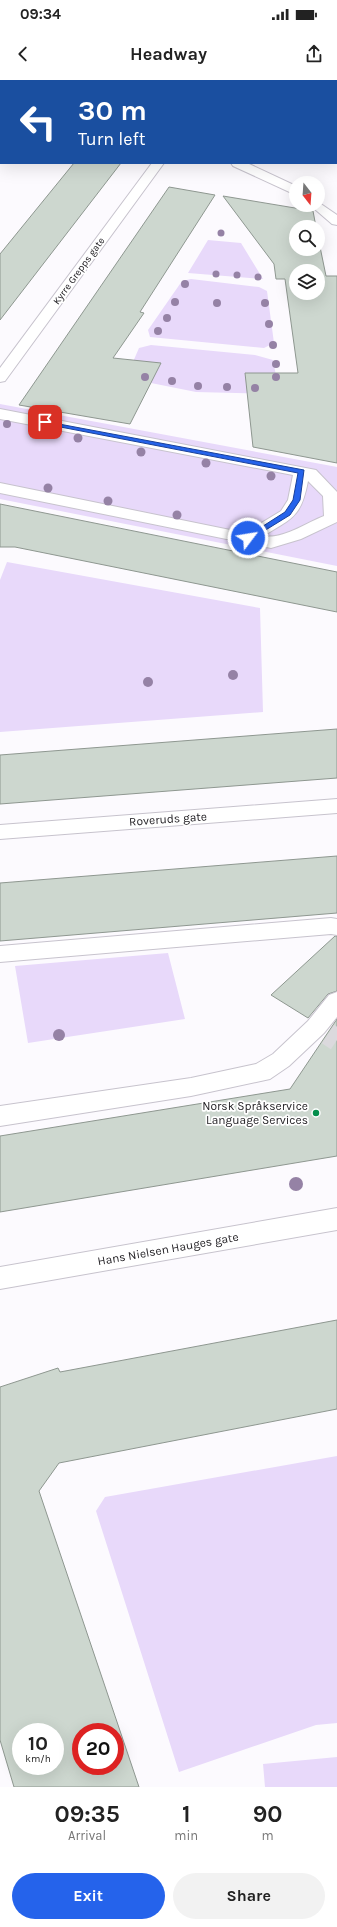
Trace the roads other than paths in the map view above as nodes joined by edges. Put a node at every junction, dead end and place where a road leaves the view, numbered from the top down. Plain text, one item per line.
1 (157, 164) edge
2 (240, 164) edge
3 (289, 187) edge
4 (325, 212) edge
5 (337, 221) edge
6 (0, 378) edge
7 (0, 414) edge
8 (302, 471) junction
9 (0, 488) edge
10 (248, 538) junction
11 (337, 806) edge
12 (0, 832) edge
13 (337, 927) edge
14 (0, 954) edge
15 (337, 1001) edge
16 (0, 1116) edge
17 (337, 1219) edge
18 (0, 1278) edge

1 - 6 street, Kyrre Grepps gate
2 - 3 street
4 - 5 street
7 - 8 street
8 - 10 street
8 - 10 street
9 - 10 street
11 - 12 street, Roveruds gate
13 - 14 street
15 - 16 street
17 - 18 street, Hans Nielsen Hauges gate

